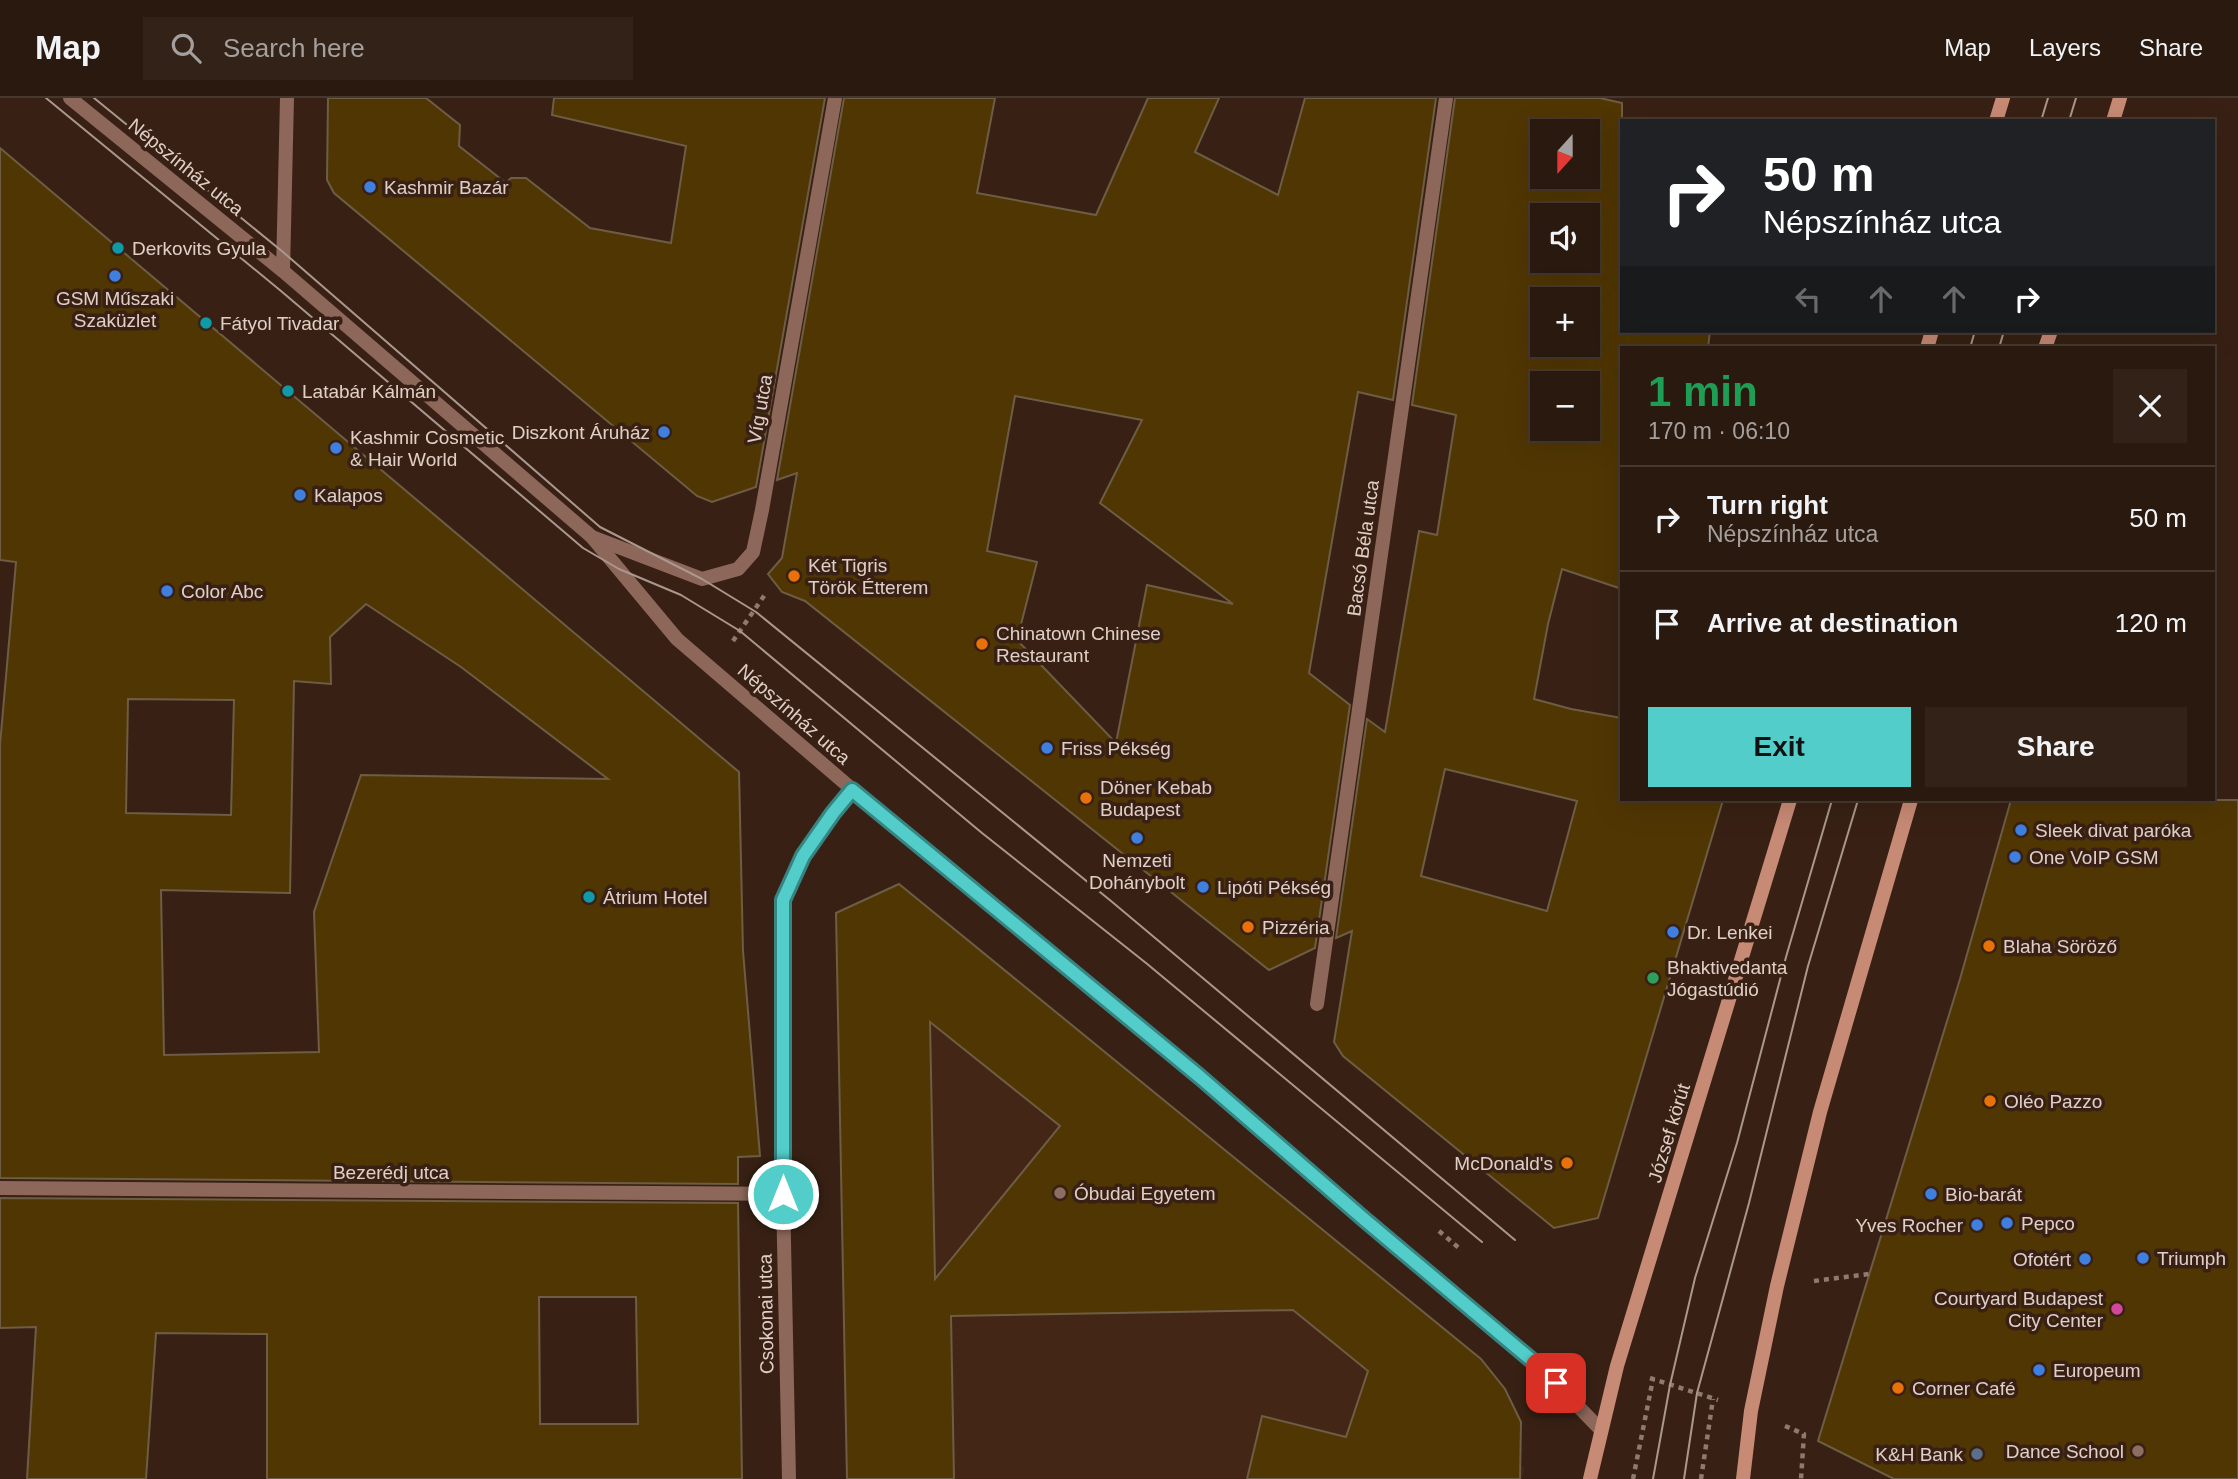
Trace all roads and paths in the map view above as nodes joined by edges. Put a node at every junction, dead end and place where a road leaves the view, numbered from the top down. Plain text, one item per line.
1 (70, 98) edge
2 (287, 98) edge
3 (835, 98) edge
4 (1446, 98) edge
5 (2003, 98) edge
6 (2120, 98) edge
7 (1997, 119) edge
8 (2114, 119) edge
9 (283, 271) junction
10 (592, 537) junction
11 (766, 593) dead end
12 (729, 646) dead end
13 (852, 790) junction
14 (1790, 801) edge
15 (1911, 801) edge
16 (1317, 1004) dead end
17 (0, 1188) edge
18 (783, 1194) junction
19 (1869, 1274) dead end
20 (1777, 1286) junction
21 (1617, 1366) junction
22 (1653, 1379) junction
23 (1713, 1399) junction
24 (1751, 1411) junction
25 (1601, 1430) junction
26 (789, 1479) edge
27 (1590, 1479) edge
28 (1633, 1479) edge
29 (1701, 1479) edge
30 (1744, 1479) edge
31 (1801, 1479) edge

1 - 9 street, Népszínház utca
2 - 9 street
3 - 10 street, Víg utca
4 - 16 street, Bacsó Béla utca
5 - 7 main road
6 - 8 main road
9 - 10 street, Népszínház utca
10 - 13 street, Népszínház utca
11 - 12 path
13 - 18 street, Csokonai utca
13 - 25 street, Népszínház utca
14 - 21 main road, József körút
15 - 20 main road
17 - 18 street, Bezerédj utca
18 - 26 street, Csokonai utca
19 - 20 path
20 - 24 main road
21 - 22 path
21 - 25 main road, József körút
22 - 23 path
22 - 28 path
23 - 24 path
23 - 29 path
24 - 30 main road
24 - 31 path
25 - 27 main road, József körút

